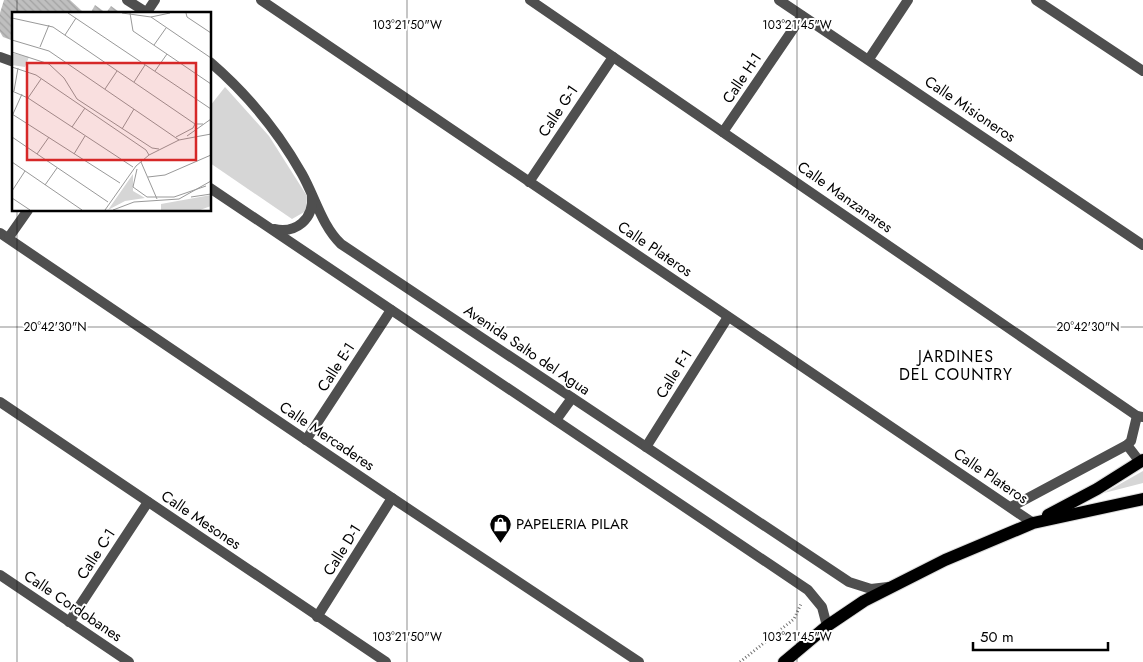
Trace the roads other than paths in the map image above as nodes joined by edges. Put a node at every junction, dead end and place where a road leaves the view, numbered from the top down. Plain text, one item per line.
1 (127, 0) edge
2 (155, 0) edge
3 (261, 0) edge
4 (530, 0) edge
5 (779, 0) edge
6 (908, 0) edge
7 (1036, 0) edge
8 (146, 12) edge
9 (149, 12) edge
10 (802, 16) junction
11 (613, 56) junction
12 (0, 57) edge
13 (869, 59) junction
14 (12, 61) edge
15 (211, 63) edge
16 (1143, 71) edge
17 (723, 132) junction
18 (529, 182) junction
19 (211, 189) edge
20 (312, 194) junction
21 (27, 211) edge
22 (266, 226) junction
23 (4, 235) edge
24 (1143, 245) edge
25 (391, 310) junction
26 (728, 317) junction
27 (572, 398) junction
28 (0, 402) edge
29 (1140, 417) edge
30 (556, 420) junction
31 (306, 440) junction
32 (1128, 445) junction
33 (646, 447) junction
34 (1142, 461) edge
35 (392, 498) junction
36 (1143, 499) edge
37 (148, 502) junction
38 (1011, 507) junction
39 (1033, 523) junction
40 (0, 575) edge
41 (891, 587) junction
42 (317, 617) junction
43 (69, 622) junction
44 (827, 626) junction
45 (128, 662) edge
46 (386, 662) edge
47 (639, 662) edge
48 (784, 662) edge

1 - 8 street
2 - 9 street
3 - 18 street, Calle Plateros
4 - 11 street, Calle Manzanares
5 - 10 street, Calle Misioneros
6 - 13 street
7 - 16 street
10 - 13 street, Calle Misioneros
10 - 17 street, Calle H-1
11 - 17 street, Calle Manzanares
11 - 18 street, Calle G-1
12 - 14 street
13 - 24 street, Calle Misioneros
15 - 20 street, Avenida Salto del Agua
17 - 29 street, Calle Manzanares
18 - 26 street, Calle Plateros
19 - 22 street
20 - 22 street
20 - 27 street, Avenida Salto del Agua
21 - 23 street
22 - 25 street
23 - 31 street, Calle Mercaderes
25 - 30 street
25 - 31 street, Calle E-1
26 - 33 street, Calle F-1
26 - 38 street, Calle Plateros
27 - 30 street
27 - 33 street, Avenida Salto del Agua
28 - 37 street, Calle Mesones
29 - 32 street
30 - 44 street
31 - 35 street, Calle Mercaderes
32 - 34 street
32 - 38 street
33 - 41 street, Avenida Salto del Agua
34 - 39 main road
35 - 42 street, Calle D-1
35 - 47 street, Calle Mercaderes
36 - 39 main road
37 - 42 street, Calle Mesones
37 - 43 street, Calle C-1
38 - 39 street, Calle Plateros
39 - 41 main road
40 - 43 street, Calle Cordobanes
41 - 44 main road
42 - 46 street, Calle Mesones
43 - 45 street, Calle Cordobanes
44 - 48 main road

